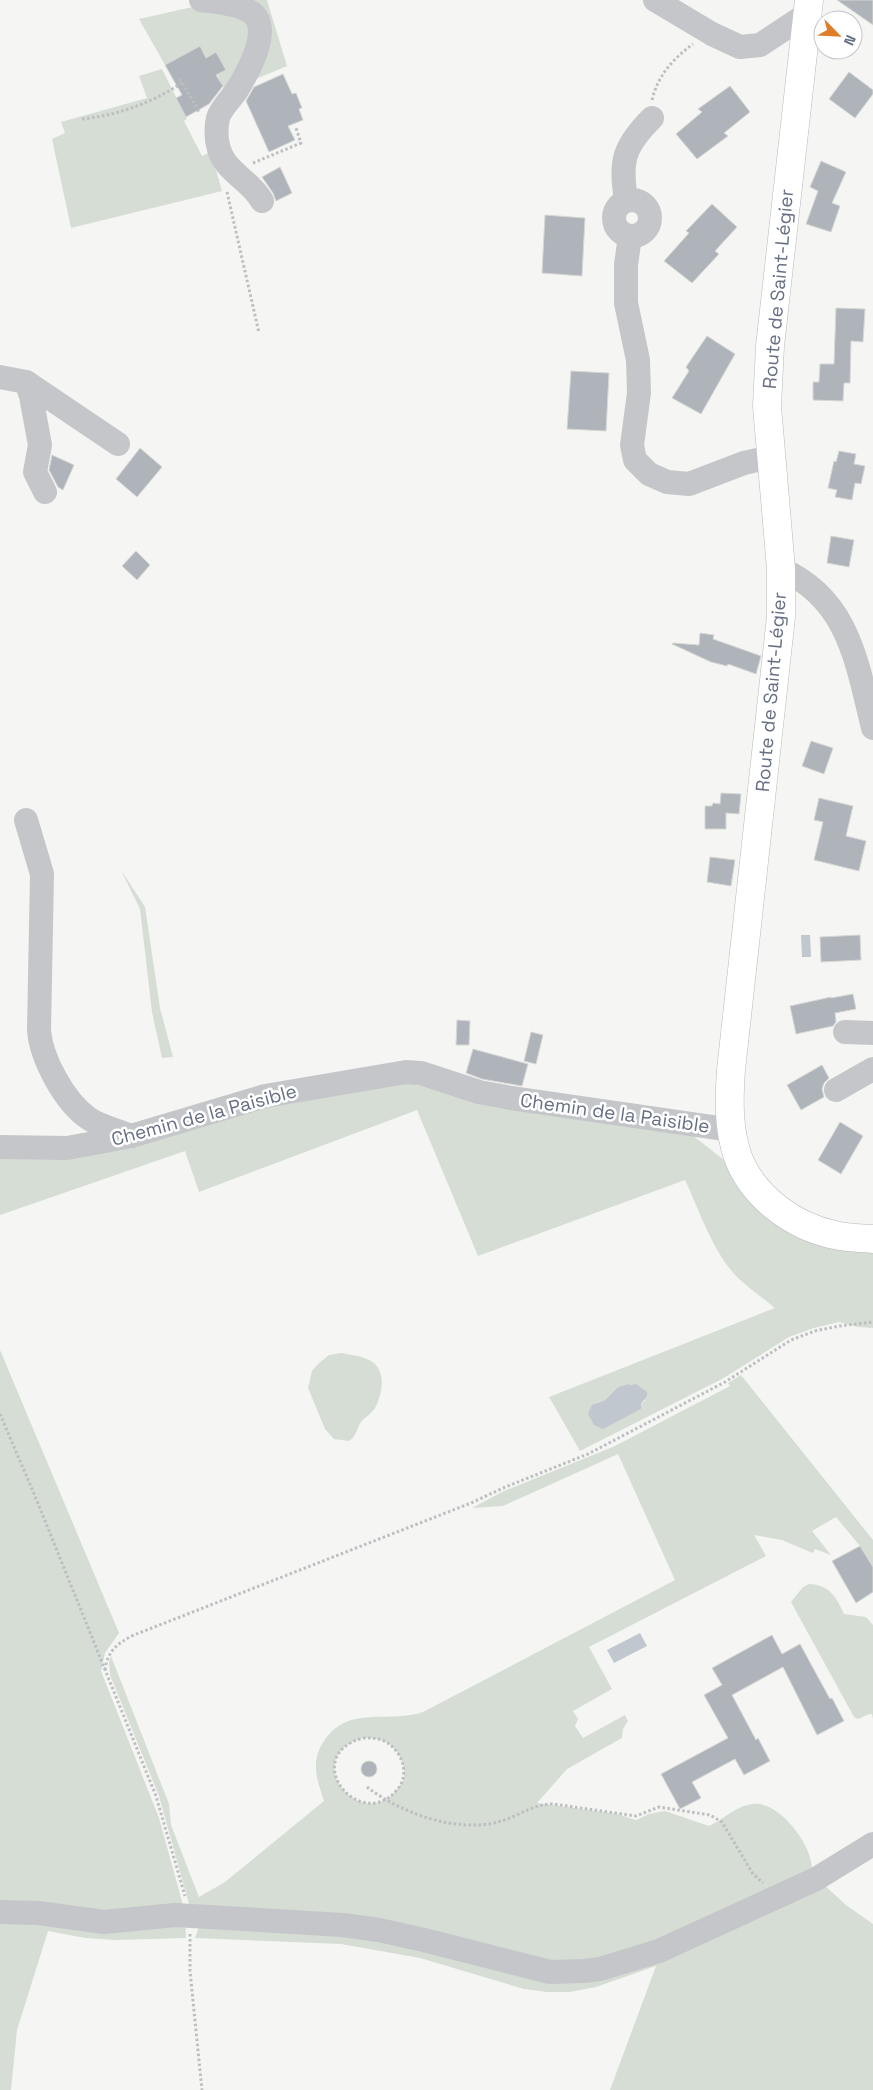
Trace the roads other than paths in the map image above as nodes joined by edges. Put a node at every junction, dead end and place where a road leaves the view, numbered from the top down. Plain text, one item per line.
1 (200, 0) edge
2 (655, 0) edge
3 (808, 7) edge
4 (652, 118) road end
5 (262, 201) dead end
6 (0, 377) edge
7 (26, 382) junction
8 (118, 444) dead end
9 (771, 456) junction
10 (45, 492) dead end
11 (781, 569) junction
12 (873, 728) edge
13 (26, 820) dead end
14 (844, 1032) dead end
15 (873, 1033) edge
16 (873, 1069) edge
17 (836, 1090) dead end
18 (732, 1130) junction
19 (131, 1136) junction
20 (0, 1147) edge
21 (873, 1239) edge
22 (873, 1844) edge
23 (0, 1912) edge

1 - 5 street
2 - 3 street
3 - 9 main road, Route de Saint-Légier
4 - 9 street
6 - 7 street
7 - 8 street
7 - 10 street
9 - 11 main road, Route de Saint-Légier
11 - 12 street
11 - 18 main road, Route de Saint-Légier
13 - 19 street
14 - 15 street
16 - 17 street
18 - 19 street, Chemin de la Paisible
18 - 21 main road, Route de Saint-Légier
19 - 20 street, Chemin de la Paisible
22 - 23 street

